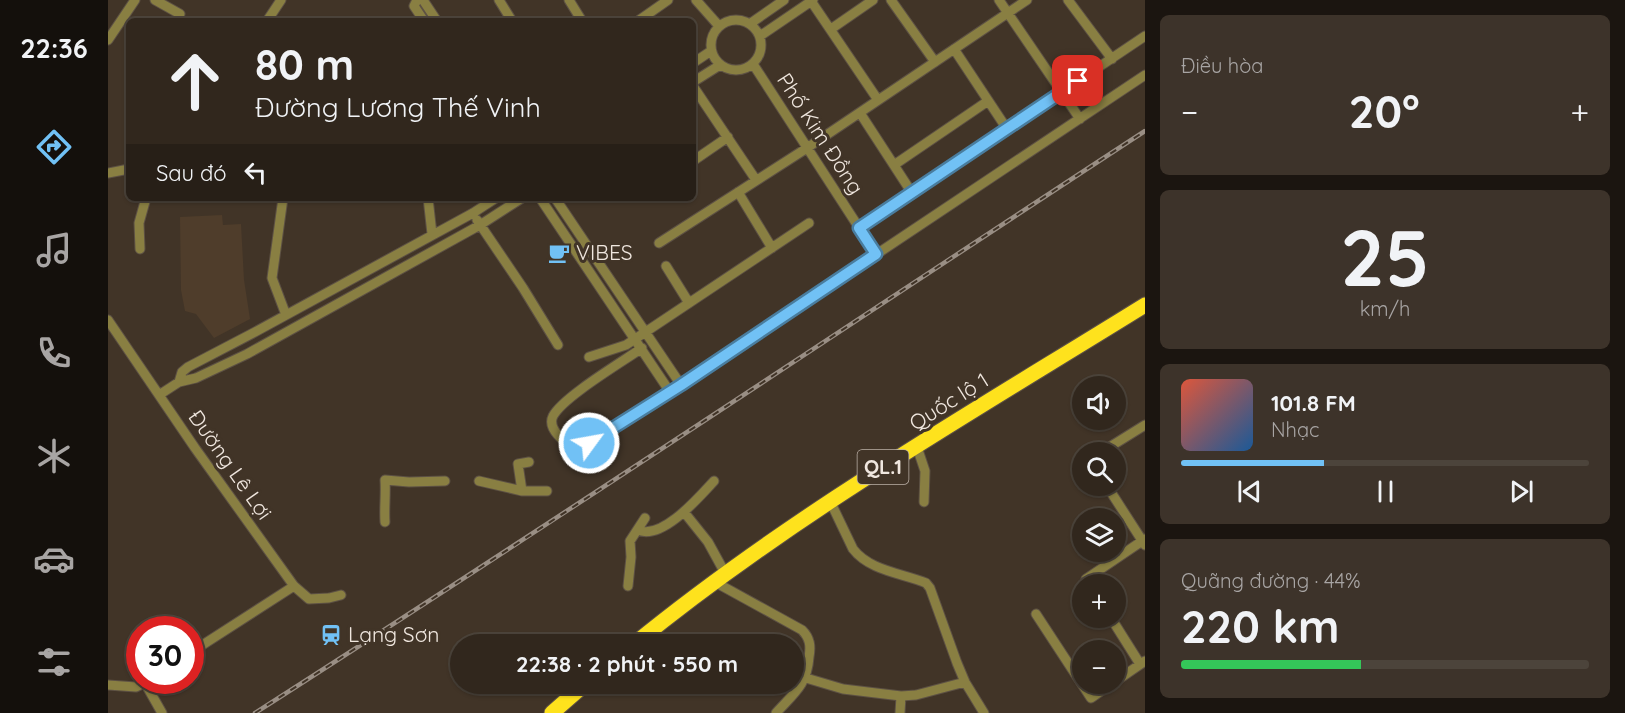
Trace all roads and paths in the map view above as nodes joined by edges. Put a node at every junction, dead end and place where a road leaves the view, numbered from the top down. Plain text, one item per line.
1 (135, 0) edge
2 (155, 0) edge
3 (281, 0) edge
4 (423, 0) edge
5 (499, 0) edge
6 (569, 0) edge
7 (668, 0) edge
8 (696, 0) edge
9 (784, 0) edge
10 (873, 0) edge
11 (891, 0) edge
12 (999, 0) edge
13 (1027, 0) edge
14 (1068, 0) edge
15 (812, 1) edge
16 (416, 3) edge
17 (1008, 13) junction
18 (180, 14) dead end
19 (269, 18) edge
20 (423, 18) edge
21 (435, 18) edge
22 (510, 18) edge
23 (580, 18) edge
24 (642, 18) edge
25 (751, 23) junction
26 (719, 26) junction
27 (831, 29) junction
28 (760, 36) junction
29 (1145, 36) edge
30 (108, 40) edge
31 (954, 49) junction
32 (711, 51) junction
33 (1112, 59) junction
34 (696, 61) edge
35 (935, 62) junction
36 (753, 64) junction
37 (720, 65) junction
38 (1145, 75) edge
39 (696, 82) edge
40 (696, 89) edge
41 (1062, 92) junction
42 (879, 100) junction
43 (988, 101) junction
44 (860, 113) junction
45 (1080, 119) junction
46 (1007, 129) junction
47 (728, 137) junction
48 (807, 148) junction
49 (696, 159) edge
50 (894, 165) junction
51 (126, 170) edge
52 (108, 173) edge
53 (756, 180) junction
54 (738, 192) junction
55 (912, 193) junction
56 (145, 201) edge
57 (283, 201) edge
58 (429, 201) edge
59 (491, 201) edge
60 (517, 201) edge
61 (542, 201) edge
62 (557, 201) edge
63 (473, 213) junction
64 (809, 223) dead end
65 (480, 225) junction
66 (859, 228) junction
67 (427, 236) junction
68 (583, 238) junction
69 (659, 243) dead end
70 (573, 245) junction
71 (772, 248) junction
72 (140, 249) dead end
73 (430, 252) junction
74 (876, 254) junction
75 (666, 266) dead end
76 (316, 298) junction
77 (689, 303) junction
78 (1145, 305) edge
79 (324, 312) junction
80 (286, 315) junction
81 (108, 320) edge
82 (645, 332) junction
83 (636, 338) junction
84 (239, 341) junction
85 (558, 345) dead end
86 (642, 348) junction
87 (247, 354) junction
88 (589, 357) dead end
89 (179, 382) junction
90 (681, 385) junction
91 (670, 392) junction
92 (159, 395) junction
93 (1145, 426) edge
94 (1118, 442) edge
95 (917, 447) junction
96 (529, 462) dead end
97 (445, 481) dead end
98 (479, 481) dead end
99 (714, 481) dead end
100 (547, 491) dead end
101 (522, 492) junction
102 (1114, 496) edge
103 (830, 501) junction
104 (924, 502) dead end
105 (684, 512) junction
106 (645, 518) dead end
107 (385, 522) dead end
108 (638, 530) junction
109 (1144, 542) edge
110 (1099, 574) edge
111 (719, 577) junction
112 (294, 586) junction
113 (628, 586) dead end
114 (341, 595) dead end
115 (1036, 615) dead end
116 (1118, 628) edge
117 (647, 634) edge
118 (204, 644) edge
119 (1143, 663) edge
120 (1072, 669) edge
121 (1126, 674) edge
122 (806, 678) junction
123 (965, 682) junction
124 (108, 685) edge
125 (126, 686) edge
126 (152, 694) edge
127 (574, 694) edge
128 (901, 696) junction
129 (162, 713) edge
130 (552, 713) edge
131 (776, 713) edge
132 (900, 713) edge
133 (984, 713) edge

1 - 30 street
2 - 18 street
3 - 19 street
4 - 21 street
5 - 22 street
6 - 23 street
7 - 24 street
8 - 26 street
9 - 25 street
10 - 27 street
11 - 35 street
12 - 17 street
13 - 17 street
14 - 33 street
15 - 27 street
15 - 28 street
16 - 20 street
17 - 31 street
17 - 41 street
25 - 26 street
25 - 28 street
26 - 32 street
27 - 42 street
28 - 36 street
29 - 33 street
31 - 35 street
31 - 43 street
32 - 34 street
32 - 37 street
33 - 41 street
35 - 42 street
36 - 37 street
36 - 48 street, Phố Kim Đồng
37 - 39 street
38 - 45 street
40 - 47 street
41 - 45 street
41 - 46 street
42 - 44 street
43 - 46 street
43 - 50 street
44 - 48 street
44 - 50 street
45 - 74 street
46 - 55 street
47 - 49 street
47 - 53 street
48 - 53 street
48 - 66 street, Phố Kim Đồng
50 - 55 street
51 - 52 street
53 - 54 street
54 - 69 street
54 - 71 street
55 - 66 street
56 - 72 street
57 - 80 street
58 - 67 street
59 - 63 street
60 - 65 street
61 - 70 street
62 - 68 street
63 - 65 street
63 - 67 street
64 - 71 street
65 - 73 street
65 - 85 street
66 - 74 street, Phố Kim Đồng
67 - 73 street
67 - 76 street
68 - 70 street
68 - 82 street
70 - 83 street
71 - 77 street
73 - 79 street
74 - 90 street
75 - 77 street
76 - 79 street
76 - 80 street
77 - 82 street
78 - 95 highway, Quốc lộ 1 / QL.1
79 - 87 street
80 - 84 street
81 - 92 street, Đường Lê Lợi
82 - 83 street
82 - 90 street
83 - 86 street
83 - 88 street
84 - 87 street
84 - 89 street
86 - 91 street
86 - 91 street
87 - 89 street
89 - 92 street
90 - 91 street
92 - 112 street, Đường Lê Lợi
93 - 94 street
95 - 103 highway, Quốc lộ 1 / QL.1
95 - 104 street
96 - 101 street
97 - 107 street
98 - 101 street
99 - 105 street
100 - 101 street
102 - 109 street
103 - 111 highway, Quốc lộ 1 / QL.1
103 - 123 street
105 - 108 street
105 - 111 street
106 - 108 street
108 - 113 street
109 - 110 street
111 - 117 highway, Quốc lộ 1 / QL.1
111 - 122 street
112 - 114 street, Đường Lê Lợi
112 - 118 street
115 - 120 street
116 - 119 street
119 - 121 street
122 - 128 street
122 - 131 street
123 - 128 street
123 - 133 street
124 - 125 street
126 - 129 street
127 - 130 highway
128 - 132 street

